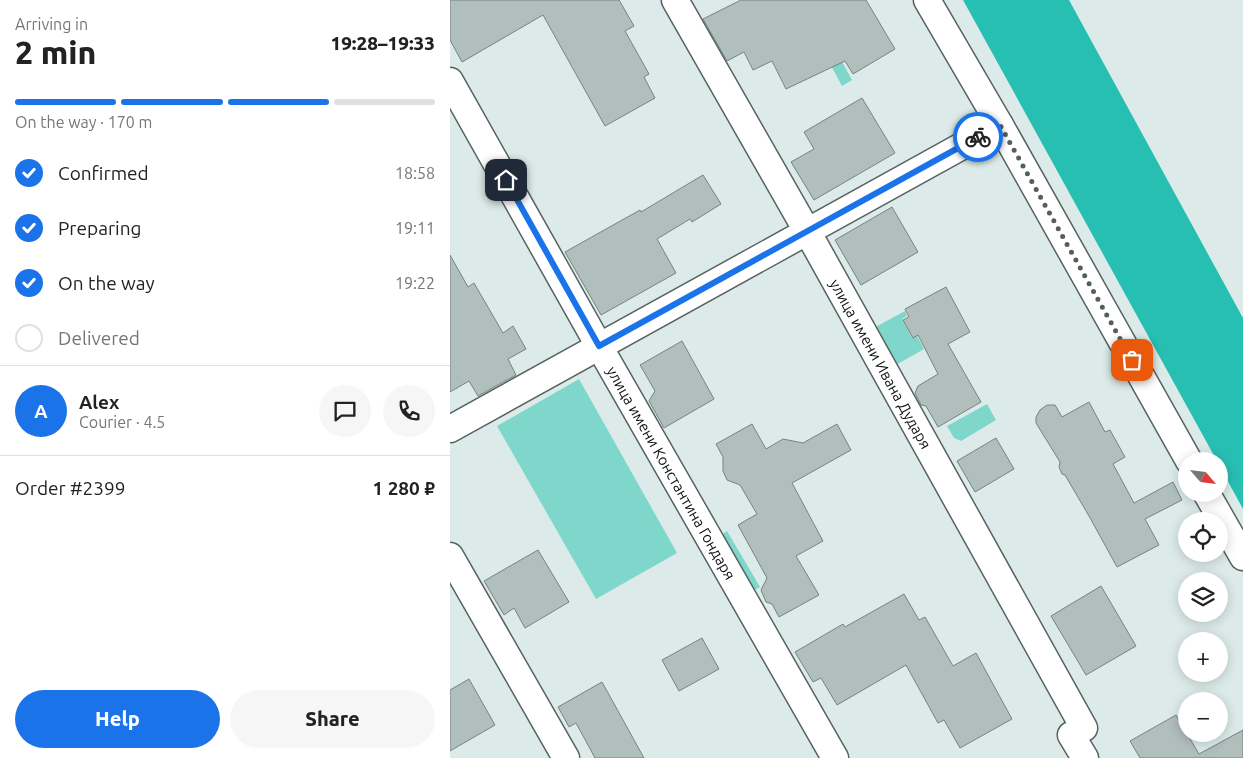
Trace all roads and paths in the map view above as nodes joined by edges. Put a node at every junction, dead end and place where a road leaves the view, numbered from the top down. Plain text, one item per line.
1 (675, 0) edge
2 (927, 0) edge
3 (450, 81) edge
4 (1000, 125) junction
5 (807, 231) junction
6 (599, 346) junction
7 (450, 429) edge
8 (1184, 452) edge
9 (1212, 502) edge
10 (450, 556) edge
11 (1243, 558) edge
12 (566, 758) edge
13 (835, 758) edge
14 (1085, 758) edge

1 - 5 street, улица имени Ивана Дударя
2 - 4 street
3 - 6 street, улица имени Константина Гондаря
4 - 5 street
4 - 8 street
5 - 6 street
5 - 14 street, улица имени Ивана Дударя
6 - 7 street
6 - 13 street, улица имени Константина Гондаря
9 - 11 street
10 - 12 street

